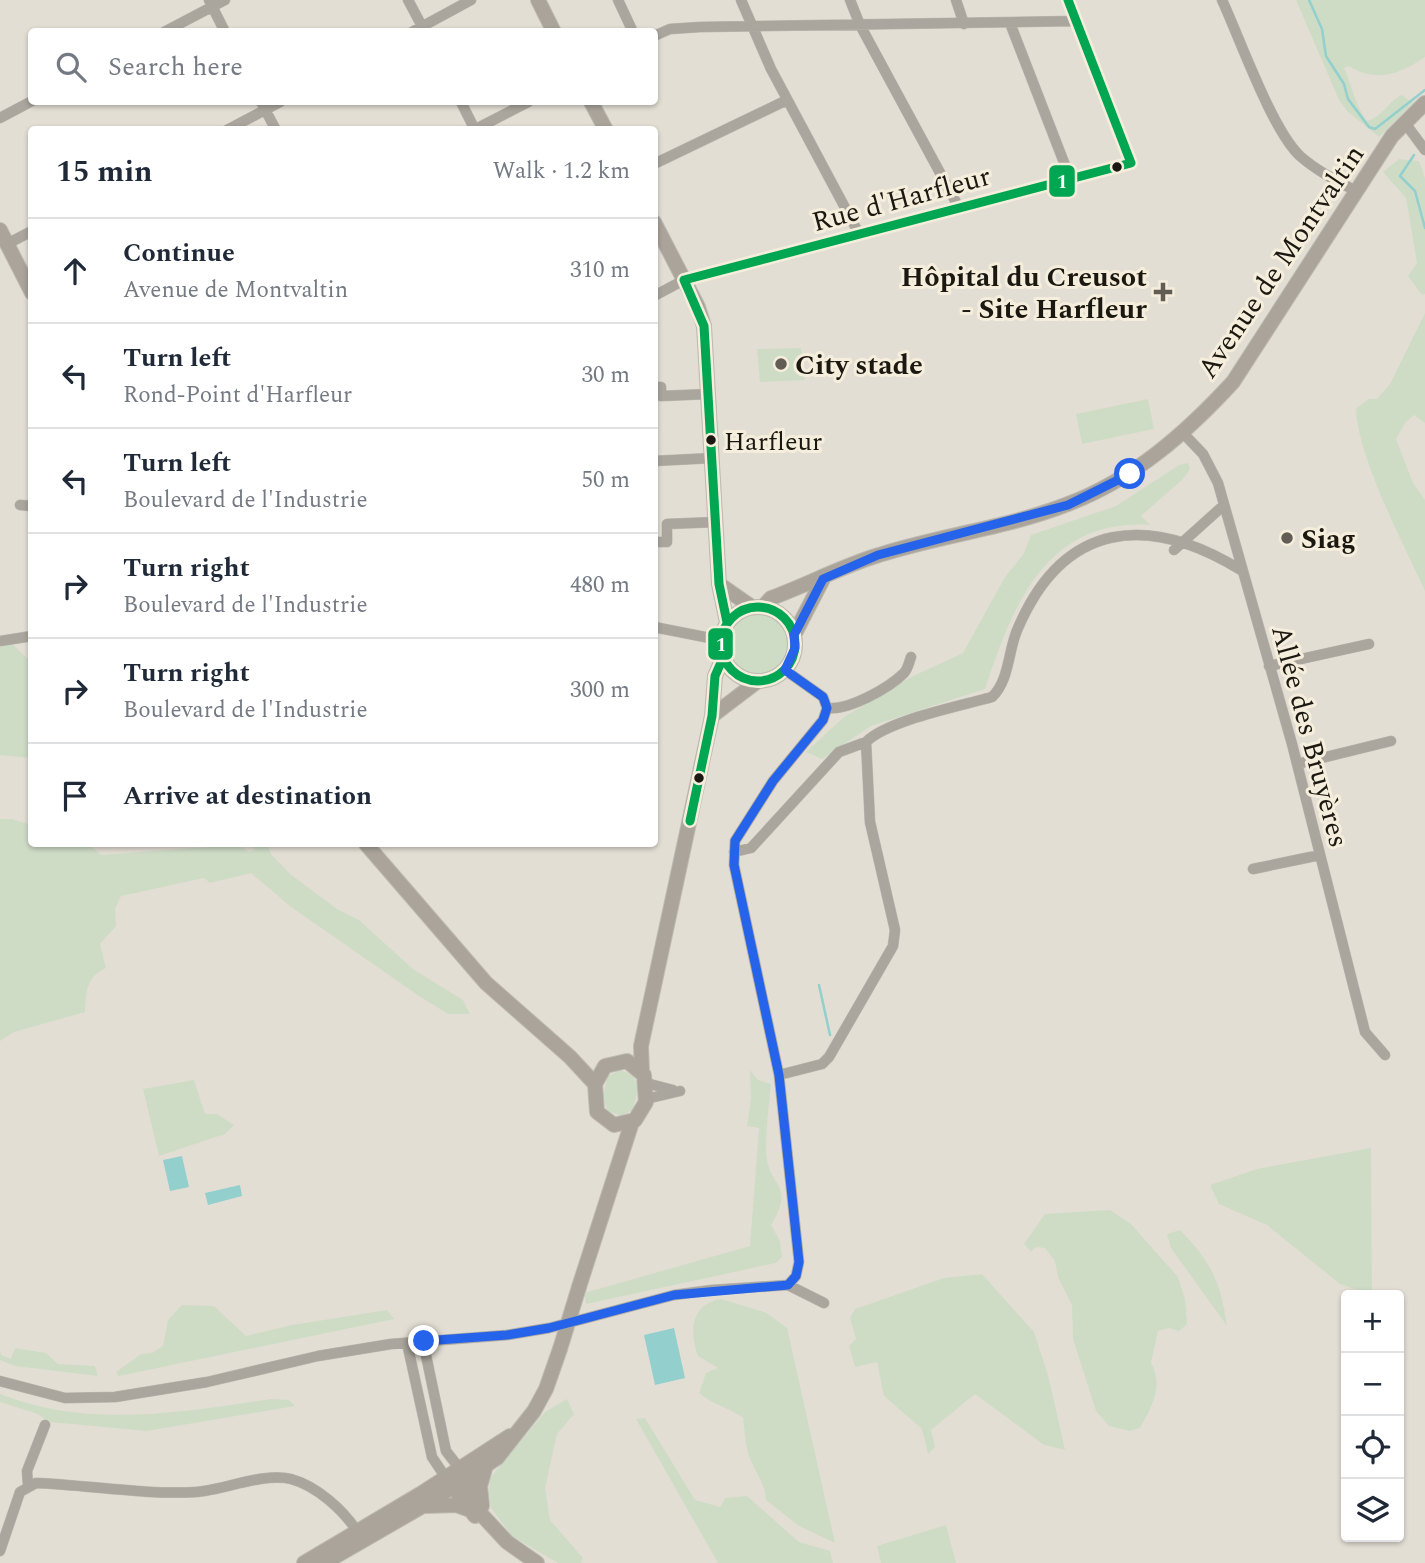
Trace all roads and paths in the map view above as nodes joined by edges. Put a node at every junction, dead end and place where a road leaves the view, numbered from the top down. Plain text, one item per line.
1 (225, 0) edge
2 (408, 0) edge
3 (471, 0) edge
4 (538, 0) edge
5 (618, 0) edge
6 (741, 0) edge
7 (850, 0) edge
8 (956, 0) edge
9 (1068, 0) edge
10 (1222, 0) edge
11 (211, 3) edge
12 (1076, 20) junction
13 (1010, 23) junction
14 (964, 24) junction
15 (860, 25) junction
16 (751, 26) junction
17 (170, 28) edge
18 (223, 28) edge
19 (419, 28) edge
20 (423, 28) edge
21 (552, 28) edge
22 (631, 28) edge
23 (658, 34) edge
24 (787, 100) junction
25 (28, 103) edge
26 (1425, 103) edge
27 (263, 105) edge
28 (462, 105) edge
29 (522, 105) edge
30 (593, 105) edge
31 (0, 118) edge
32 (1405, 123) junction
33 (233, 126) edge
34 (274, 126) edge
35 (473, 126) edge
36 (480, 126) edge
37 (604, 126) edge
38 (1425, 150) edge
39 (658, 162) edge
40 (1070, 178) junction
41 (1356, 191) junction
42 (958, 206) junction
43 (0, 223) edge
44 (0, 230) edge
45 (658, 230) edge
46 (858, 232) junction
47 (28, 233) edge
48 (7, 244) junction
49 (684, 280) junction
50 (28, 285) edge
51 (658, 294) edge
52 (658, 387) edge
53 (709, 394) junction
54 (1182, 432) junction
55 (713, 458) junction
56 (658, 461) edge
57 (20, 505) dead end
58 (1224, 505) junction
59 (28, 506) edge
60 (716, 522) junction
61 (1185, 541) junction
62 (658, 542) edge
63 (1174, 550) dead end
64 (1241, 570) junction
65 (823, 579) junction
66 (719, 584) junction
67 (758, 607) junction
68 (727, 622) junction
69 (658, 627) edge
70 (794, 635) junction
71 (28, 637) edge
72 (720, 640) junction
73 (0, 641) edge
74 (1369, 644) dead end
75 (911, 657) dead end
76 (723, 658) junction
77 (1269, 666) junction
78 (785, 670) junction
79 (758, 681) junction
80 (827, 708) junction
81 (712, 716) junction
82 (1391, 741) dead end
83 (866, 742) junction
84 (1297, 764) junction
85 (369, 847) edge
86 (734, 852) junction
87 (1320, 855) junction
88 (1253, 869) dead end
89 (641, 1046) junction
90 (1385, 1055) dead end
91 (570, 1057) junction
92 (626, 1062) junction
93 (603, 1068) junction
94 (779, 1075) junction
95 (644, 1077) junction
96 (595, 1084) junction
97 (646, 1099) junction
98 (632, 1122) junction
99 (611, 1124) junction
100 (622, 1150) junction
101 (788, 1285) junction
102 (824, 1303) dead end
103 (424, 1341) junction
104 (407, 1342) junction
105 (0, 1381) edge
106 (45, 1425) dead end
107 (518, 1432) junction
108 (486, 1465) junction
109 (463, 1473) junction
110 (449, 1482) junction
111 (28, 1485) junction
112 (423, 1506) junction
113 (471, 1511) junction
114 (489, 1523) junction
115 (357, 1531) junction
116 (500, 1535) junction
117 (0, 1551) edge
118 (304, 1563) edge
119 (324, 1563) edge
120 (537, 1563) edge

1 - 11 street
2 - 19 street
3 - 20 street
4 - 21 street
5 - 22 street
6 - 16 street
7 - 15 street
8 - 14 street
9 - 12 street
10 - 41 street
11 - 17 street
11 - 18 street
12 - 13 street
12 - 40 street, Rue d'Harfleur
13 - 14 street
13 - 40 street
14 - 15 street
15 - 16 street
15 - 42 street
16 - 23 street
16 - 24 street
24 - 39 street
24 - 46 street
25 - 31 street
26 - 32 street, Avenue de Montvaltin
27 - 33 street
27 - 34 street
28 - 35 street
29 - 36 street
30 - 37 street
32 - 38 street
32 - 41 street, Avenue de Montvaltin
40 - 42 street, Rue d'Harfleur
41 - 54 street, Avenue de Montvaltin
42 - 46 street, Rue d'Harfleur
43 - 48 street
44 - 48 street
45 - 49 street
46 - 49 street, Rue d'Harfleur
47 - 48 street
48 - 50 street
49 - 51 street, Rue d'Harfleur
49 - 53 street
52 - 53 street
53 - 55 street
54 - 58 street, Allée des Bruyères
54 - 65 street, Avenue de Montvaltin
55 - 56 street
55 - 60 street
57 - 59 street
58 - 61 street
58 - 64 street, Allée des Bruyères
60 - 62 street
60 - 66 street
61 - 63 street
61 - 64 street
61 - 83 street
64 - 77 street, Allée des Bruyères
65 - 67 street, Avenue de Montvaltin
65 - 70 street
66 - 67 street
66 - 68 street
67 - 68 street
67 - 70 street
68 - 72 street
69 - 72 street
70 - 78 street
71 - 73 street
72 - 76 street
74 - 77 street
75 - 80 street
76 - 79 street
76 - 81 street
77 - 84 street, Allée des Bruyères
78 - 79 street
78 - 80 street
79 - 81 street
80 - 86 street
81 - 89 street
82 - 84 street
83 - 86 street
83 - 94 street
84 - 87 street, Allée des Bruyères
85 - 91 street
86 - 94 street
87 - 88 street
87 - 90 street, Allée des Bruyères
89 - 92 street
89 - 95 street
91 - 93 street
91 - 96 street
92 - 93 street
92 - 95 street
93 - 96 street
94 - 101 street
95 - 97 street
95 - 97 street
96 - 99 street
97 - 98 street
98 - 99 street
98 - 100 street
99 - 100 street
100 - 107 street, bridge
101 - 102 street
101 - 103 street
103 - 104 street
103 - 109 street
104 - 105 street
104 - 110 street
106 - 111 street
107 - 108 street
107 - 109 street
108 - 109 street
108 - 114 street
109 - 110 street
109 - 114 street
110 - 112 street
110 - 113 street
110 - 115 street
111 - 115 street
111 - 117 street
112 - 113 street
112 - 119 street
113 - 116 street
114 - 116 street
115 - 118 street
116 - 120 street

